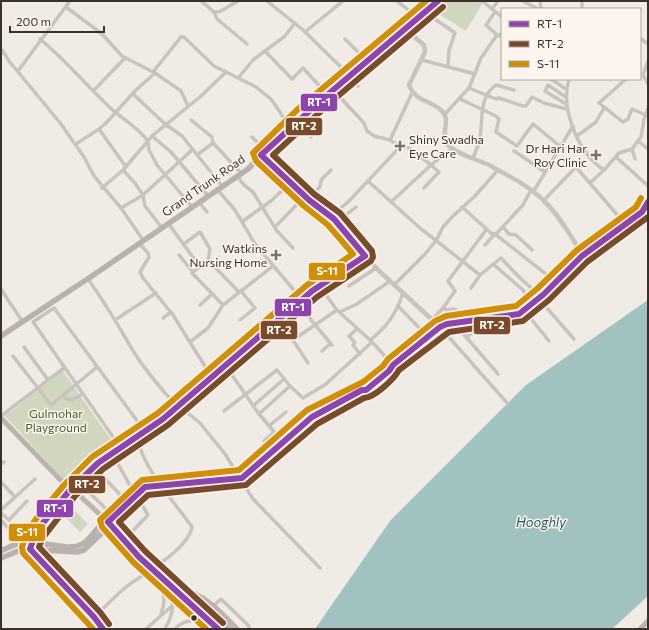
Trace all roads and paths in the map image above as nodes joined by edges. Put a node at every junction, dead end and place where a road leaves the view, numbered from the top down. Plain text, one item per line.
1 (70, 1) edge
2 (201, 1) edge
3 (238, 1) edge
4 (267, 1) edge
5 (343, 1) edge
6 (397, 1) edge
7 (438, 1) edge
8 (482, 1) edge
9 (498, 1) edge
10 (523, 1) edge
11 (66, 7) junction
12 (536, 8) edge
13 (493, 10) junction
14 (214, 12) junction
15 (425, 12) junction
16 (501, 16) edge
17 (418, 18) junction
18 (295, 23) junction
19 (405, 29) junction
20 (305, 32) junction
21 (40, 39) junction
22 (345, 39) dead end
23 (247, 44) dead end
24 (2, 50) edge
25 (265, 51) junction
26 (125, 58) junction
27 (422, 60) junction
28 (367, 61) junction
29 (648, 61) edge
30 (448, 65) junction
31 (18, 71) junction
32 (226, 72) junction
33 (154, 73) junction
34 (475, 74) junction
35 (641, 74) edge
36 (348, 76) junction
37 (239, 77) junction
38 (552, 80) edge
39 (569, 80) edge
40 (625, 80) edge
41 (648, 84) edge
42 (358, 86) dead end
43 (469, 88) junction
44 (566, 89) junction
45 (94, 90) junction
46 (514, 90) dead end
47 (329, 92) junction
48 (412, 93) junction
49 (133, 94) junction
50 (487, 94) junction
51 (566, 97) junction
52 (460, 99) junction
53 (566, 104) junction
54 (188, 106) junction
55 (604, 108) junction
56 (648, 108) edge
57 (567, 109) junction
58 (483, 111) junction
59 (116, 113) junction
60 (445, 114) junction
61 (647, 115) edge
62 (191, 120) dead end
63 (298, 120) junction
64 (165, 124) junction
65 (573, 126) junction
66 (289, 128) junction
67 (99, 129) junction
68 (152, 136) junction
69 (311, 136) dead end
70 (577, 136) junction
71 (252, 137) dead end
72 (390, 140) junction
73 (148, 141) junction
74 (638, 141) junction
75 (213, 143) junction
76 (76, 144) junction
77 (400, 147) junction
78 (562, 147) junction
79 (454, 149) junction
80 (632, 149) junction
81 (648, 149) edge
82 (192, 150) junction
83 (266, 151) junction
84 (514, 151) dead end
85 (197, 155) junction
86 (261, 155) junction
87 (616, 157) junction
88 (473, 158) junction
89 (635, 159) dead end
90 (179, 161) junction
91 (431, 165) junction
92 (125, 169) junction
93 (331, 170) dead end
94 (498, 170) junction
95 (604, 170) junction
96 (545, 172) junction
97 (166, 174) junction
98 (239, 175) junction
99 (368, 181) junction
100 (290, 183) junction
101 (590, 183) junction
102 (648, 186) edge
103 (102, 188) junction
104 (219, 188) junction
105 (424, 188) dead end
106 (531, 190) junction
107 (142, 195) junction
108 (208, 196) junction
109 (306, 197) junction
110 (544, 200) junction
111 (199, 202) junction
112 (390, 202) junction
113 (647, 205) edge
114 (262, 206) junction
115 (192, 207) junction
116 (356, 207) dead end
117 (462, 207) junction
118 (121, 208) junction
119 (207, 212) dead end
120 (331, 216) junction
121 (243, 221) junction
122 (337, 222) junction
123 (168, 223) junction
124 (626, 225) junction
125 (275, 226) junction
126 (503, 227) junction
127 (162, 228) junction
128 (486, 230) junction
129 (495, 234) junction
130 (437, 239) junction
131 (141, 242) junction
132 (184, 244) junction
133 (485, 245) dead end
134 (293, 248) dead end
135 (532, 250) dead end
136 (179, 255) dead end
137 (583, 255) junction
138 (365, 256) junction
139 (208, 260) junction
140 (464, 262) junction
141 (493, 264) junction
142 (273, 266) junction
143 (200, 267) junction
144 (376, 268) junction
145 (193, 272) junction
146 (480, 275) junction
147 (88, 279) junction
148 (390, 281) junction
149 (556, 282) junction
150 (394, 285) junction
151 (320, 286) junction
152 (349, 286) dead end
153 (471, 288) dead end
154 (1, 289) edge
155 (240, 292) junction
156 (156, 293) junction
157 (403, 293) junction
158 (212, 294) junction
159 (540, 298) junction
160 (301, 300) junction
161 (532, 304) junction
162 (200, 305) dead end
163 (223, 305) junction
164 (398, 306) junction
165 (443, 308) junction
166 (524, 310) junction
167 (338, 311) junction
168 (171, 312) junction
169 (163, 318) dead end
170 (279, 319) junction
171 (115, 320) junction
172 (240, 320) dead end
173 (432, 320) junction
174 (478, 320) junction
175 (22, 321) junction
176 (461, 321) junction
177 (454, 323) junction
178 (315, 326) junction
179 (440, 328) junction
180 (356, 329) junction
181 (1, 336) edge
182 (428, 337) junction
183 (467, 337) junction
184 (574, 339) dead end
185 (293, 340) junction
186 (371, 341) junction
187 (549, 341) dead end
188 (190, 342) junction
189 (24, 347) dead end
190 (322, 351) dead end
191 (360, 354) junction
192 (12, 356) dead end
193 (308, 363) dead end
194 (225, 365) junction
195 (391, 366) junction
196 (97, 367) junction
197 (64, 368) junction
198 (498, 374) dead end
199 (211, 376) junction
200 (284, 379) junction
201 (48, 380) junction
202 (76, 385) junction
203 (290, 386) junction
204 (38, 387) junction
205 (82, 394) junction
206 (245, 395) junction
207 (62, 396) junction
208 (508, 404) dead end
209 (253, 406) junction
210 (330, 406) junction
211 (177, 408) junction
212 (224, 411) dead end
213 (286, 412) dead end
214 (259, 414) junction
215 (1, 417) edge
216 (269, 426) junction
217 (274, 432) junction
218 (138, 434) junction
219 (264, 441) dead end
220 (117, 442) junction
221 (286, 446) junction
222 (120, 447) junction
223 (112, 453) junction
224 (94, 467) junction
225 (35, 479) dead end
226 (1, 482) edge
227 (244, 482) junction
228 (86, 489) dead end
229 (70, 490) junction
230 (15, 497) junction
231 (124, 499) junction
232 (27, 501) dead end
233 (140, 501) dead end
234 (1, 510) edge
235 (1, 513) edge
236 (1, 520) edge
237 (108, 522) junction
238 (104, 527) junction
239 (34, 535) junction
240 (23, 548) junction
241 (1, 551) edge
242 (1, 558) edge
243 (156, 566) junction
244 (320, 568) dead end
245 (168, 573) junction
246 (162, 579) junction
247 (178, 594) junction
248 (173, 605) junction
249 (213, 606) junction
250 (161, 615) junction
251 (94, 616) junction
252 (648, 621) edge
253 (218, 628) edge
254 (97, 629) edge
255 (103, 629) edge
256 (146, 629) edge
257 (165, 629) edge
258 (174, 629) edge
259 (230, 629) edge
260 (236, 629) edge
261 (250, 629) edge
262 (640, 629) edge

1 - 11 street
2 - 14 street
3 - 14 street
4 - 18 street
5 - 20 street
6 - 17 street
7 - 15 main road, Grand Trunk Road
8 - 13 street
9 - 13 street
10 - 12 street
11 - 21 street
11 - 26 street
13 - 16 street
13 - 34 street
14 - 23 street
15 - 17 main road, Grand Trunk Road
15 - 30 street
17 - 19 main road, Grand Trunk Road
18 - 20 street
18 - 25 street
19 - 27 street
19 - 28 main road, Grand Trunk Road
20 - 36 street
21 - 31 street
21 - 45 street
22 - 28 street
24 - 31 street
25 - 37 street
25 - 47 street
26 - 33 street
26 - 45 street
27 - 30 street
27 - 48 street
28 - 36 main road, Grand Trunk Road
29 - 35 street
30 - 34 street
31 - 76 street
32 - 33 street
32 - 37 street
32 - 54 street
33 - 49 street
33 - 54 street
34 - 43 street
35 - 41 street
36 - 42 street
36 - 47 main road, Grand Trunk Road
37 - 66 street
38 - 44 street
39 - 44 street
40 - 55 street
43 - 50 street
43 - 52 street
44 - 51 street
45 - 59 street
46 - 50 street
47 - 63 main road, Grand Trunk Road
47 - 72 street
48 - 60 street
48 - 72 street
49 - 59 street
49 - 64 street
50 - 57 street
50 - 58 street
51 - 53 street
51 - 53 street
52 - 58 street
52 - 60 street
53 - 57 street
54 - 64 street
55 - 61 street
55 - 70 street
56 - 61 street
57 - 65 street
58 - 78 street
58 - 88 street
59 - 67 street
59 - 73 street
60 - 79 street
61 - 74 street
62 - 75 street
63 - 66 main road, Grand Trunk Road
63 - 69 street
64 - 68 street
64 - 82 street
65 - 70 street
65 - 78 street
66 - 83 main road, Grand Trunk Road
67 - 76 street
67 - 92 street
68 - 73 street
68 - 90 street
70 - 95 street
71 - 83 street
72 - 77 street
73 - 92 street
73 - 97 street
74 - 80 street
74 - 81 street
75 - 85 street
75 - 98 street
76 - 103 street
77 - 91 street
77 - 99 street
78 - 96 street
79 - 88 street
79 - 91 street
80 - 87 street
80 - 89 street
82 - 85 street
82 - 90 street
83 - 86 main road, Grand Trunk Road
84 - 96 street
85 - 104 street
86 - 98 main road, Grand Trunk Road
86 - 100 street
87 - 95 street
87 - 102 street
88 - 94 street
90 - 97 street
90 - 108 street
91 - 105 street
91 - 112 street
92 - 103 street
92 - 107 street
93 - 109 street
94 - 106 street
94 - 117 street
95 - 101 street
96 - 106 street
97 - 107 street
97 - 115 street
98 - 104 main road, Grand Trunk Road
98 - 114 street
99 - 112 street
99 - 120 street
100 - 109 street
100 - 114 street
101 - 110 street
101 - 124 street
103 - 118 street
104 - 108 main road, Grand Trunk Road
104 - 121 street
106 - 110 street
106 - 126 street
107 - 118 street
107 - 127 street
108 - 111 main road, Grand Trunk Road
109 - 120 street
109 - 125 street
110 - 137 street
111 - 115 main road, Grand Trunk Road
111 - 119 street
112 - 130 street
113 - 124 main road
114 - 121 street
114 - 125 street
115 - 123 main road, Grand Trunk Road
116 - 122 street
117 - 128 street
117 - 130 street
118 - 131 street
120 - 122 street
121 - 142 street
122 - 138 street
123 - 127 main road, Grand Trunk Road
123 - 132 street
124 - 137 main road
125 - 134 street
126 - 129 street
126 - 135 street
127 - 131 main road, Grand Trunk Road
128 - 129 street
128 - 140 street
129 - 133 street
129 - 149 street
130 - 140 street
130 - 150 street
131 - 147 main road, Grand Trunk Road
131 - 156 street
132 - 139 street
132 - 143 street
136 - 145 street
137 - 149 main road
138 - 144 street
138 - 151 street
139 - 143 street
139 - 155 street
140 - 146 street
140 - 165 street
141 - 146 street
141 - 159 street
141 - 161 street
142 - 155 street
142 - 160 street
143 - 145 street
144 - 148 street
144 - 152 street
145 - 158 street
146 - 153 street
147 - 171 street
147 - 175 main road, Grand Trunk Road
148 - 150 street
148 - 167 street
149 - 159 main road
150 - 157 street
151 - 160 street
151 - 167 street
154 - 175 street
155 - 163 street
155 - 172 street
156 - 168 street
156 - 171 street
157 - 164 street
157 - 173 street
158 - 162 street
158 - 163 street
159 - 161 main road
159 - 184 street
160 - 170 street
160 - 178 street
161 - 166 main road
163 - 188 street
164 - 182 street
164 - 186 street
165 - 173 street
165 - 176 street
166 - 174 main road
166 - 187 street
167 - 178 street
167 - 180 street
168 - 169 street
168 - 188 street
170 - 185 street
170 - 194 street
171 - 211 street
173 - 179 street
174 - 176 main road
174 - 183 street
175 - 181 main road, Grand Trunk Road
176 - 177 main road
177 - 179 main road
177 - 183 street
178 - 185 street
178 - 190 street
179 - 182 main road
179 - 208 street
180 - 186 street
180 - 191 street
182 - 195 main road
183 - 198 street
185 - 193 street
186 - 191 street
186 - 195 street
188 - 199 street
189 - 201 street
191 - 203 street
192 - 204 street
194 - 199 street
194 - 206 street
195 - 210 main road
196 - 197 street
196 - 202 street
196 - 220 street
197 - 201 street
197 - 202 street
199 - 211 street
200 - 203 street
200 - 206 street
200 - 209 street
201 - 204 street
202 - 205 street
202 - 207 street
203 - 214 street
204 - 207 street
204 - 215 street
205 - 207 street
205 - 220 street
206 - 209 street
206 - 212 street
209 - 214 street
210 - 221 street
210 - 237 main road, bridge
211 - 218 street
211 - 227 street
213 - 216 street
214 - 216 street
215 - 229 main road
216 - 217 street
217 - 219 street
217 - 221 street
218 - 222 street
218 - 243 street
220 - 222 street
221 - 227 street
222 - 223 street
223 - 224 street
223 - 231 street
224 - 229 street
224 - 231 street
225 - 230 street
226 - 230 street
227 - 244 street
228 - 231 street
229 - 237 main road
229 - 239 street
230 - 234 street
232 - 235 street
233 - 243 street
236 - 239 street
237 - 238 main road
237 - 243 main road
238 - 240 main road, bridge
238 - 241 main road, bridge
239 - 251 street
240 - 242 main road
240 - 254 main road
243 - 245 main road
243 - 246 main road
243 - 251 street
245 - 246 main road
245 - 249 main road
246 - 247 main road
246 - 248 street
246 - 250 street
247 - 253 main road
247 - 259 main road
248 - 250 street
248 - 257 street
249 - 260 main road
249 - 261 street
250 - 256 street
251 - 255 street
252 - 262 main road
253 - 258 street

